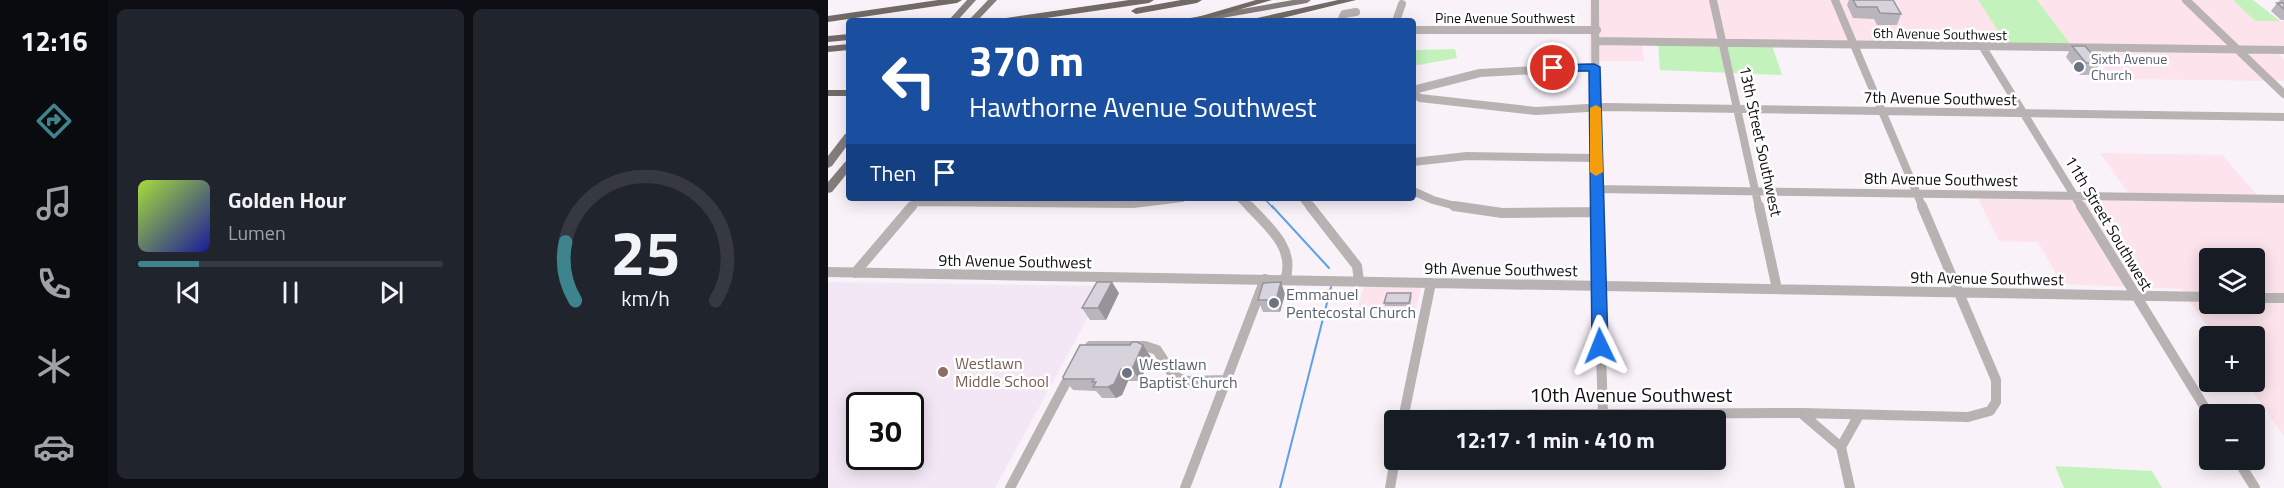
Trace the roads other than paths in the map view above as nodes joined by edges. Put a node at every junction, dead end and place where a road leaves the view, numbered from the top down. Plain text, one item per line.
1 (947, 0) edge
2 (957, 0) edge
3 (972, 0) edge
4 (1098, 0) edge
5 (1149, 0) edge
6 (1197, 0) edge
7 (1267, 0) edge
8 (1307, 0) edge
9 (1351, 0) edge
10 (1595, 0) edge
11 (1713, 0) edge
12 (1835, 0) edge
13 (2186, 0) edge
14 (935, 3) junction
15 (990, 4) edge
16 (1402, 4) dead end
17 (1356, 12) dead end
18 (955, 18) edge
19 (975, 18) edge
20 (1010, 18) edge
21 (1026, 18) edge
22 (1085, 18) edge
23 (1200, 18) edge
24 (1206, 18) edge
25 (1270, 18) edge
26 (1342, 18) edge
27 (1397, 18) edge
28 (828, 19) edge
29 (1416, 30) edge
30 (1597, 30) junction
31 (846, 38) edge
32 (828, 39) edge
33 (1596, 41) junction
34 (1724, 43) junction
35 (1852, 45) junction
36 (1982, 46) junction
37 (846, 47) edge
38 (828, 49) edge
39 (2237, 50) junction
40 (2284, 50) edge
41 (1594, 67) junction
42 (1416, 90) edge
43 (828, 93) edge
44 (846, 93) edge
45 (1416, 94) edge
46 (2284, 94) edge
47 (1596, 109) junction
48 (1738, 110) junction
49 (1881, 111) junction
50 (2023, 113) junction
51 (2284, 117) edge
52 (846, 140) edge
53 (1596, 158) junction
54 (1416, 162) edge
55 (828, 164) edge
56 (846, 168) edge
57 (846, 174) edge
58 (828, 189) edge
59 (1597, 189) junction
60 (1756, 191) junction
61 (1416, 192) edge
62 (828, 194) edge
63 (1918, 195) junction
64 (2074, 196) junction
65 (2284, 199) edge
66 (916, 201) edge
67 (1037, 201) edge
68 (1158, 201) edge
69 (1243, 201) edge
70 (1305, 201) edge
71 (1596, 212) junction
72 (828, 272) edge
73 (855, 273) junction
74 (1265, 279) junction
75 (1285, 280) junction
76 (1359, 281) junction
77 (1431, 283) junction
78 (1598, 286) junction
79 (1777, 289) junction
80 (1960, 293) junction
81 (2135, 296) junction
82 (2199, 297) edge
83 (2265, 298) edge
84 (2284, 298) edge
85 (1225, 380) junction
86 (2202, 404) edge
87 (1404, 410) edge
88 (1603, 410) edge
89 (1726, 413) edge
90 (1801, 413) junction
91 (1859, 415) junction
92 (1841, 447) junction
93 (1393, 470) edge
94 (2244, 470) edge
95 (1010, 488) edge
96 (1185, 488) edge
97 (1390, 488) edge
98 (1850, 488) edge
99 (2255, 488) edge

1 - 14 highway
2 - 14 highway
3 - 18 main road
4 - 20 highway
5 - 21 highway
6 - 22 highway
7 - 23 highway
8 - 24 main road
9 - 25 highway
10 - 30 street
11 - 34 street, 13th Street Southwest
12 - 35 street
13 - 39 street
14 - 28 highway
15 - 19 main road
16 - 27 street
17 - 26 street
29 - 30 street, Pine Avenue Southwest
30 - 33 street
31 - 32 highway
33 - 34 street, 6th Avenue Southwest
33 - 41 street
34 - 35 street, 6th Avenue Southwest
34 - 48 street, 13th Street Southwest
35 - 36 street, 6th Avenue Southwest
35 - 49 street
36 - 39 street, 6th Avenue Southwest
36 - 50 street, 11th Street Southwest
37 - 38 highway
39 - 40 street, 6th Avenue Southwest
39 - 46 street
41 - 42 street
41 - 47 street
43 - 44 highway
45 - 47 street, 7th Avenue Southwest
47 - 48 street, 7th Avenue Southwest
47 - 53 street
48 - 49 street, 7th Avenue Southwest
48 - 60 street, 13th Street Southwest
49 - 50 street, 7th Avenue Southwest
49 - 63 street
50 - 51 street, 7th Avenue Southwest
50 - 64 street, 11th Street Southwest
52 - 55 main road
53 - 54 street
53 - 59 street
56 - 58 main road
57 - 62 main road
59 - 60 street, 8th Avenue Southwest
59 - 71 street
60 - 63 street, 8th Avenue Southwest
60 - 79 street, 13th Street Southwest
61 - 71 street
63 - 64 street, 8th Avenue Southwest
63 - 80 street
64 - 65 street, 8th Avenue Southwest
64 - 81 street, 11th Street Southwest
66 - 73 street
67 - 68 street
69 - 75 street
70 - 76 street
71 - 78 street
72 - 73 street, 9th Avenue Southwest
73 - 74 street, 9th Avenue Southwest
74 - 75 street, 9th Avenue Southwest
74 - 85 street
75 - 76 street, 9th Avenue Southwest
76 - 77 street, 9th Avenue Southwest
77 - 78 street, 9th Avenue Southwest
77 - 87 street
78 - 79 street, 9th Avenue Southwest
78 - 88 street
79 - 80 street, 9th Avenue Southwest
80 - 81 street, 9th Avenue Southwest
80 - 91 street, 10th Avenue Southwest
81 - 82 street, 9th Avenue Southwest
81 - 86 street, 11th Street Southwest
83 - 84 street
85 - 95 street
85 - 96 street
89 - 90 street, 10th Avenue Southwest
90 - 91 street, 10th Avenue Southwest
90 - 92 street
91 - 92 street
92 - 98 street
93 - 97 street
94 - 99 street

